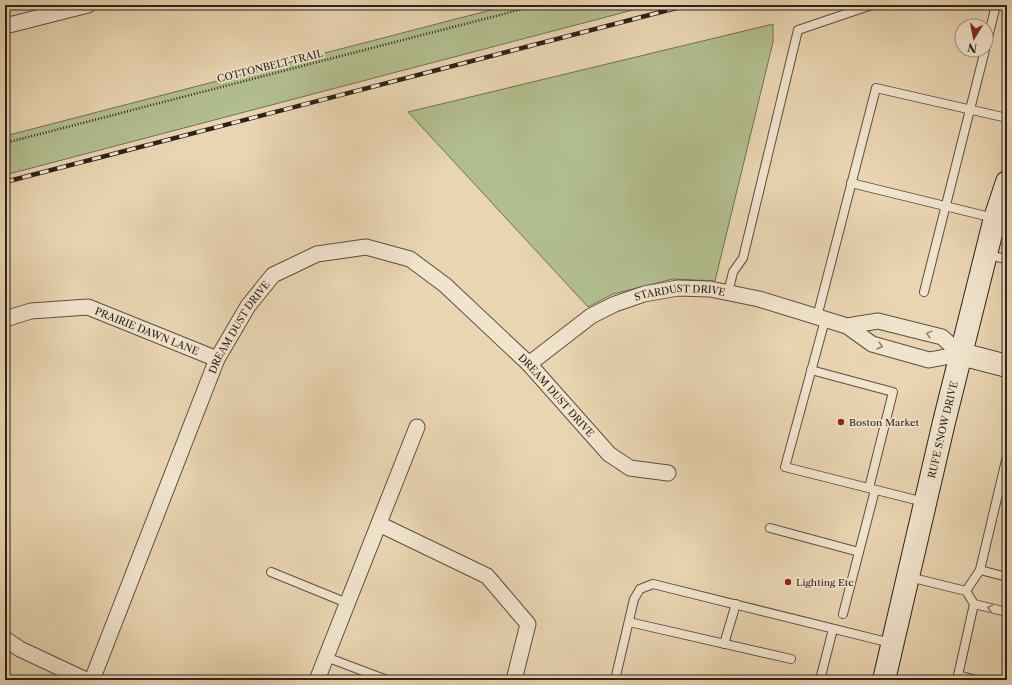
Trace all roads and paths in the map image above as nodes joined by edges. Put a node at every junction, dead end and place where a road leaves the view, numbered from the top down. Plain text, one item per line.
1 (88, 5) edge
2 (538, 5) edge
3 (872, 5) edge
4 (996, 5) edge
5 (41, 11) edge
6 (993, 18) edge
7 (5, 26) edge
8 (983, 58) edge
9 (969, 110) junction
10 (1007, 118) edge
11 (5, 143) edge
12 (1007, 182) edge
13 (851, 183) junction
14 (945, 206) junction
15 (995, 218) junction
16 (986, 255) junction
17 (1007, 259) edge
18 (924, 292) dead end
19 (728, 293) junction
20 (821, 318) junction
21 (5, 319) edge
22 (847, 326) junction
23 (961, 354) junction
24 (216, 360) junction
25 (529, 364) junction
26 (1007, 366) edge
27 (811, 370) junction
28 (417, 427) dead end
29 (1007, 456) edge
30 (668, 472) dead end
31 (872, 489) junction
32 (924, 502) junction
33 (379, 524) junction
34 (770, 528) dead end
35 (859, 552) junction
36 (980, 570) junction
37 (271, 572) dead end
38 (906, 577) junction
39 (1007, 577) edge
40 (966, 591) junction
41 (347, 603) junction
42 (736, 604) junction
43 (974, 604) junction
44 (1007, 612) edge
45 (844, 614) dead end
46 (629, 622) junction
47 (833, 628) junction
48 (5, 638) edge
49 (892, 643) junction
50 (724, 644) junction
51 (326, 657) junction
52 (791, 659) dead end
53 (958, 678) edge
54 (86, 680) edge
55 (92, 680) edge
56 (317, 680) edge
57 (387, 680) edge
58 (514, 680) edge
59 (615, 680) edge
60 (820, 680) edge
61 (884, 680) edge
62 (976, 680) edge

1 - 5 street
2 - 11 path, COTTONBELT TRAIL
3 - 19 lane
4 - 6 lane
5 - 7 street
8 - 9 lane
9 - 10 lane
9 - 13 lane
9 - 14 lane
12 - 15 main road, RUFE SNOW DRIVE
13 - 14 lane
13 - 20 lane
14 - 15 lane
14 - 18 lane
15 - 16 main road, RUFE SNOW DRIVE
16 - 17 lane
16 - 23 main road, RUFE SNOW DRIVE
19 - 20 street, STARDUST DRIVE
19 - 25 street, STARDUST DRIVE
20 - 22 street, STARDUST DRIVE
20 - 27 lane
21 - 24 street, PRAIRIE DAWN LANE
22 -> 23 street, STARDUST DRIVE
23 -> 22 street, STARDUST DRIVE
23 - 26 main road
23 - 32 main road, RUFE SNOW DRIVE
24 - 25 street, DREAM DUST DRIVE
24 - 55 street, DREAM DUST DRIVE
25 - 30 street, DREAM DUST DRIVE
27 - 31 lane
27 - 31 lane
28 - 33 street
29 - 36 lane
31 - 32 lane
31 - 35 lane
32 - 38 main road, RUFE SNOW DRIVE
33 - 41 street
33 - 58 street
34 - 35 lane
35 - 45 lane
36 - 39 lane
36 - 40 lane
37 - 41 lane
38 - 40 lane
38 - 49 main road, RUFE SNOW DRIVE
40 - 43 lane
41 - 51 street
42 - 46 lane
42 - 47 lane
42 - 50 lane
44 -> 43 lane
43 - 53 lane
46 - 50 lane
46 - 59 lane
47 - 49 lane
47 - 60 lane
48 - 54 street
49 - 61 main road, RUFE SNOW DRIVE
50 - 52 lane
51 - 56 street
51 - 57 lane
53 - 62 lane

